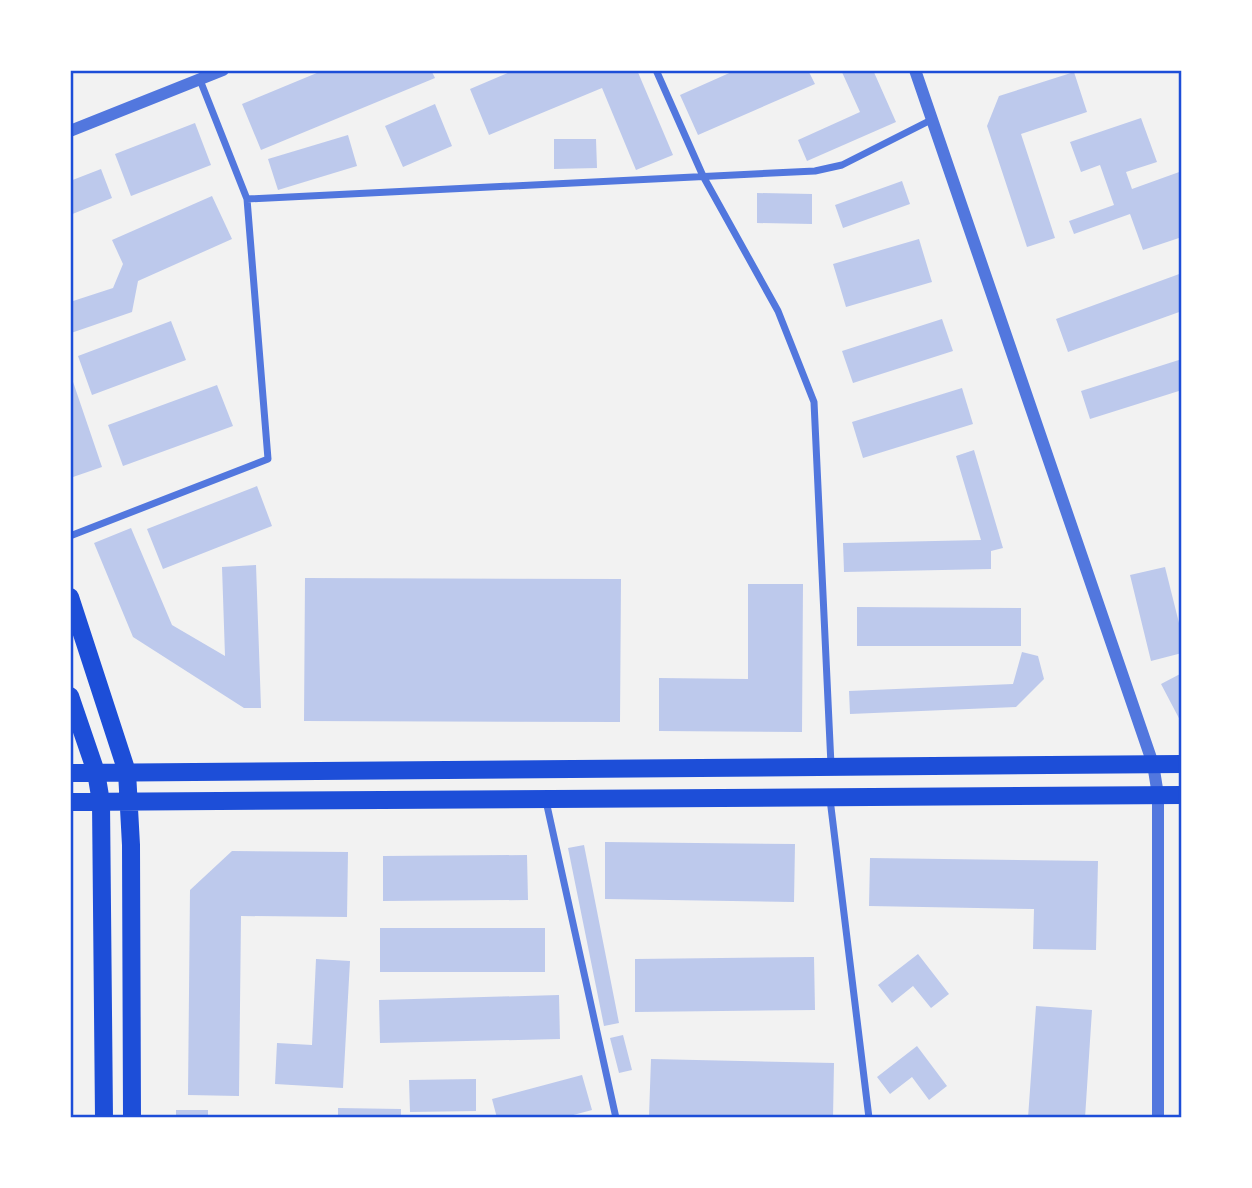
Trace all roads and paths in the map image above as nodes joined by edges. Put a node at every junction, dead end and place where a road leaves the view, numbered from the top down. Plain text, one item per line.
1 (223, 70) edge
2 (656, 70) edge
3 (915, 70) edge
4 (200, 80) junction
5 (934, 119) junction
6 (70, 131) edge
7 (703, 176) junction
8 (247, 199) junction
9 (70, 536) edge
10 (70, 597) edge
11 (70, 696) edge
12 (1153, 764) junction
13 (1182, 764) edge
14 (831, 765) junction
15 (96, 772) junction
16 (127, 772) junction
17 (70, 773) edge
18 (830, 795) junction
19 (1158, 795) junction
20 (1182, 795) edge
21 (546, 798) junction
22 (130, 801) junction
23 (70, 802) edge
24 (102, 802) junction
25 (104, 1118) edge
26 (132, 1118) edge
27 (616, 1118) edge
28 (869, 1118) edge
29 (1158, 1118) edge

1 - 4 street
2 - 7 street
3 - 5 street
4 - 6 street
4 - 8 street
5 - 7 street
5 - 12 street
7 - 8 street
7 - 14 street
8 - 9 street
10 - 16 main road
11 - 15 main road
12 - 13 main road
12 - 14 main road
12 - 19 street
14 - 16 main road
15 - 16 main road
15 - 17 main road
15 - 24 main road
16 - 22 main road
18 - 19 main road
18 - 21 main road
18 - 28 street
19 - 20 main road
19 - 29 street
21 - 22 main road
21 - 27 street
22 - 24 main road
22 - 26 main road
23 - 24 main road
24 - 25 main road

